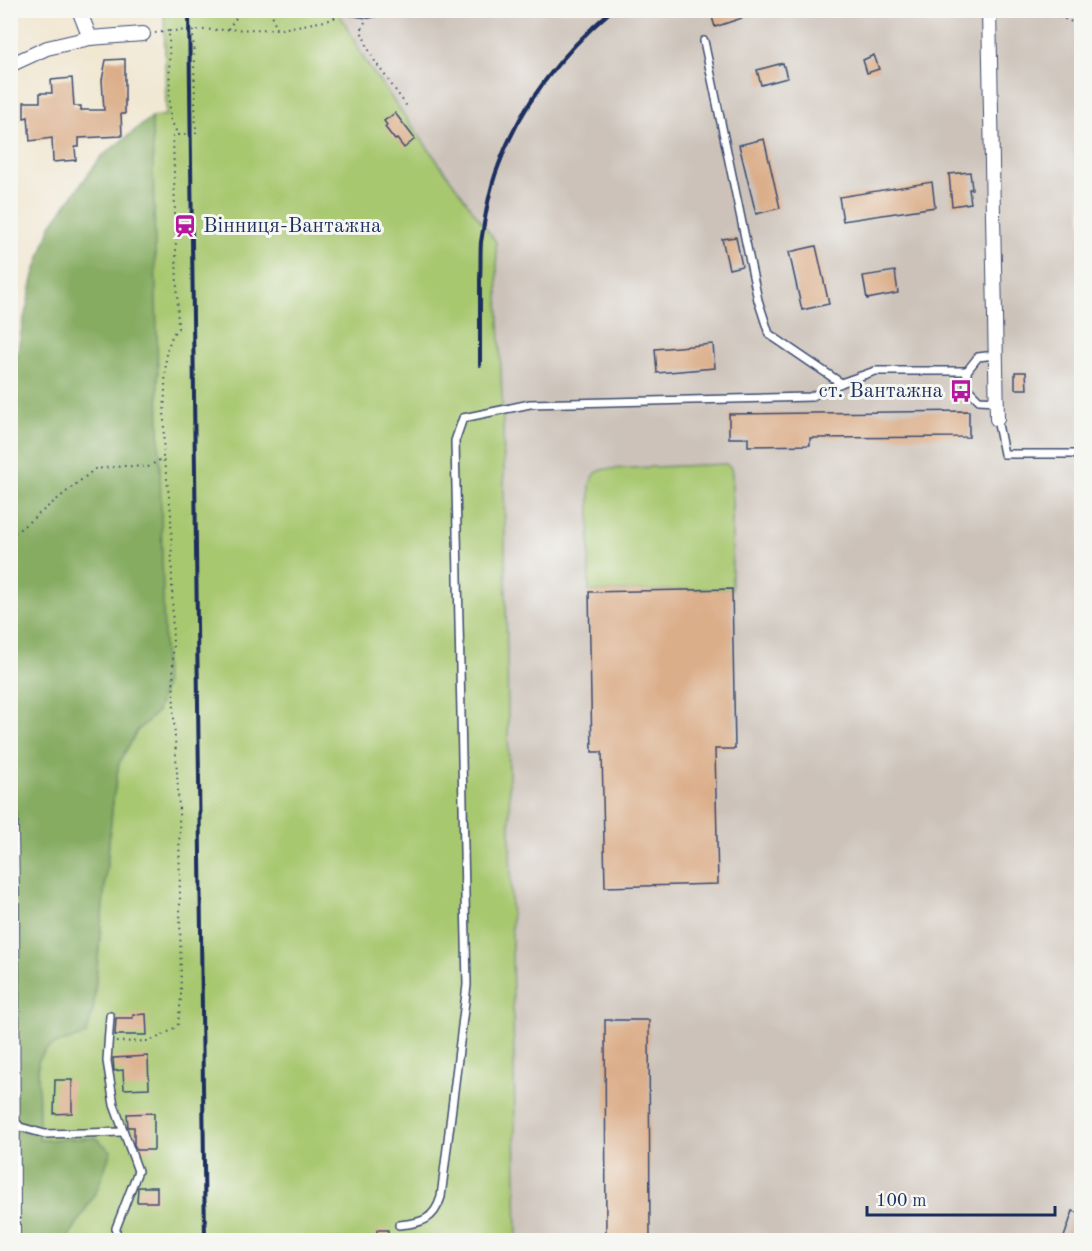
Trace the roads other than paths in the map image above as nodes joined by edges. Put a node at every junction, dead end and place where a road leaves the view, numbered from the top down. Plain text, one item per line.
1 (79, 10) edge
2 (384, 10) edge
3 (989, 10) edge
4 (350, 11) edge
5 (143, 34) road end
6 (90, 38) junction
7 (704, 40) dead end
8 (10, 65) edge
9 (995, 355) junction
10 (967, 371) junction
11 (841, 383) junction
12 (996, 401) junction
13 (997, 419) joint
14 (1082, 454) edge
15 (10, 767) edge
16 (11, 899) edge
17 (110, 1016) dead end
18 (13, 1119) junction
19 (123, 1132) junction
20 (12, 1166) edge
21 (399, 1226) dead end
22 (13, 1240) edge
23 (116, 1240) edge

1 - 6 street
2 - 4 lane
3 - 9 street
5 - 6 street
6 - 8 street
7 - 11 lane
9 - 10 lane
9 - 12 street
10 - 11 lane
10 - 12 lane
11 - 21 lane
12 - 13 street
13 - 14 lane
15 - 16 street
16 - 18 street
17 - 19 lane
18 - 19 lane
18 - 20 street
19 - 23 lane
20 - 22 street

